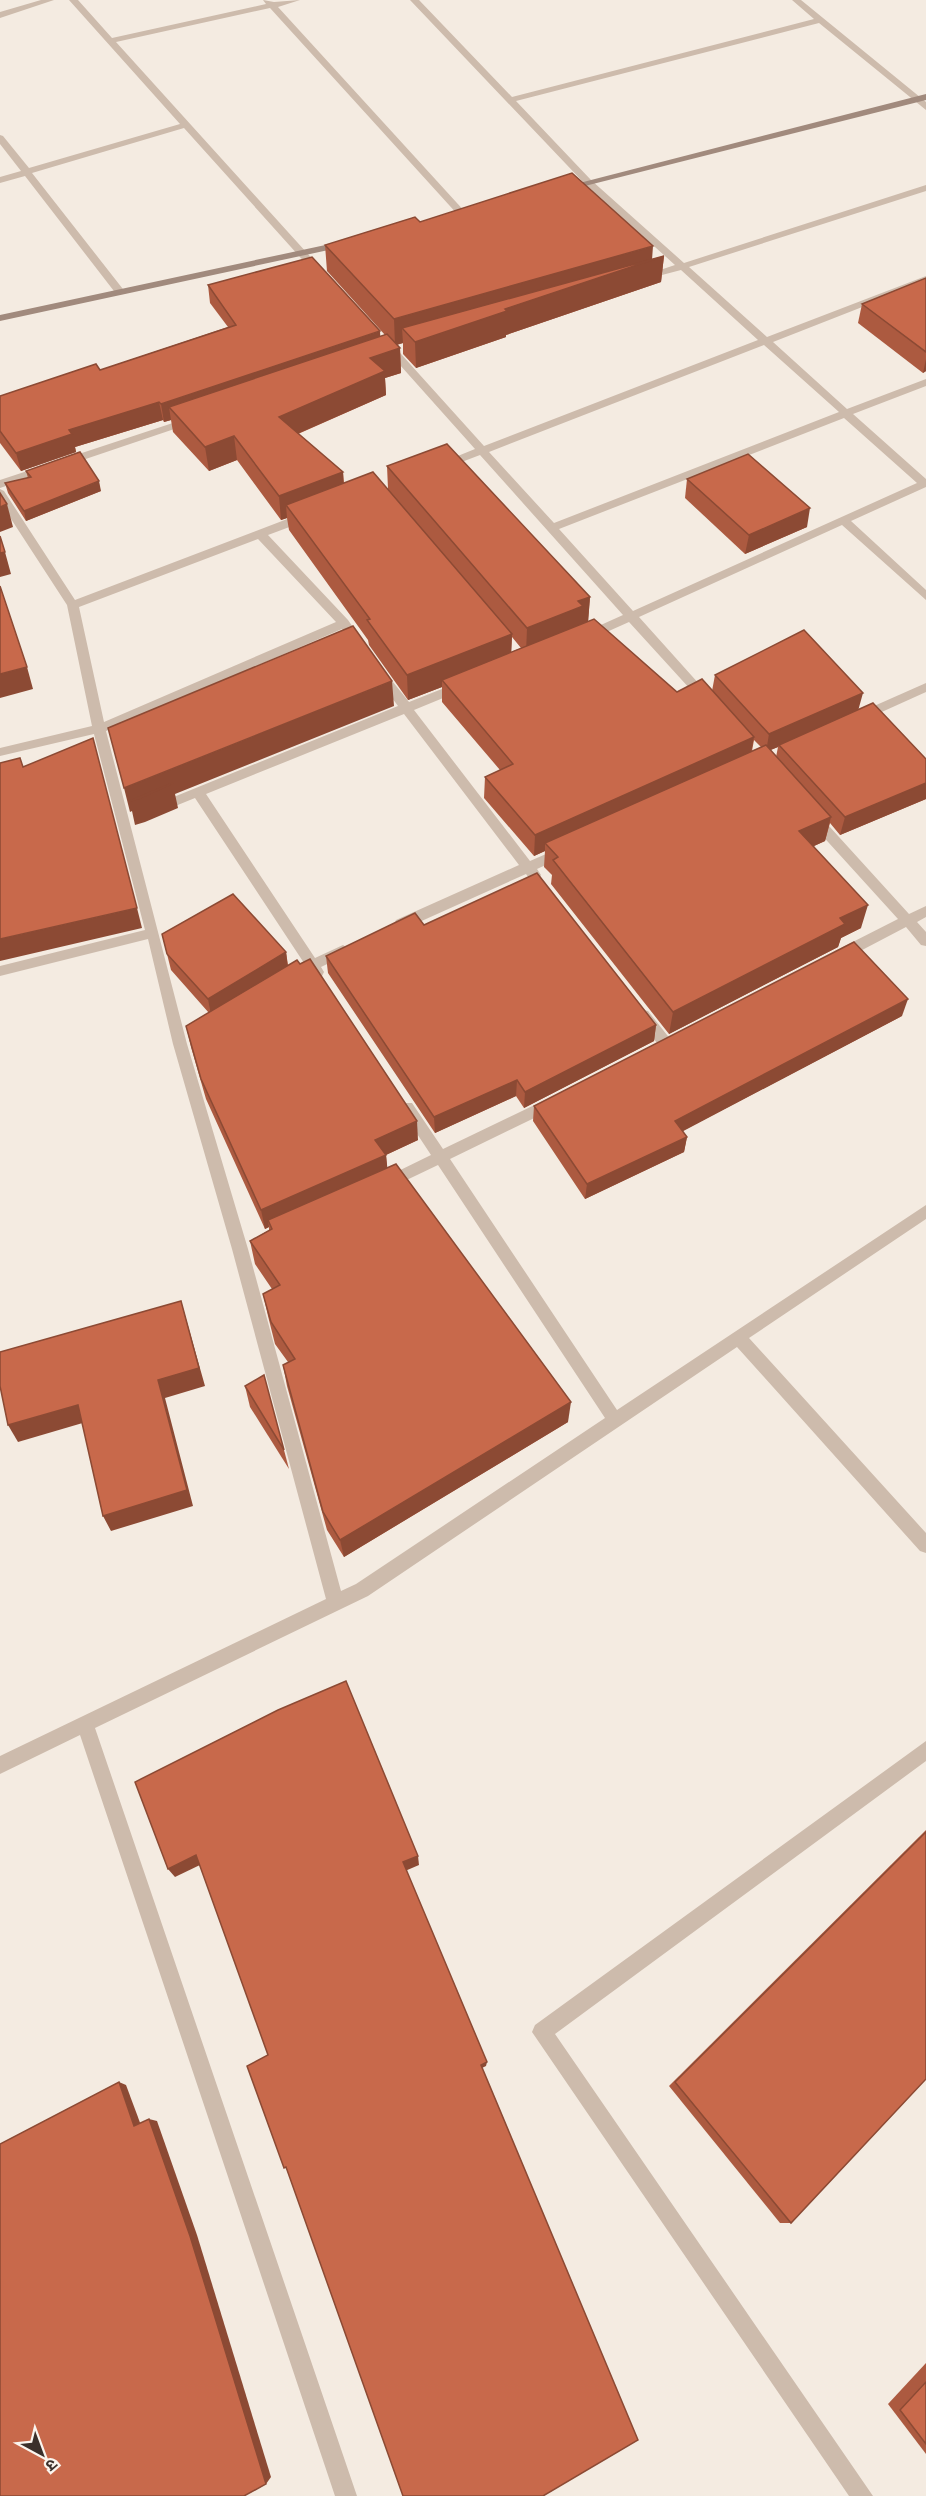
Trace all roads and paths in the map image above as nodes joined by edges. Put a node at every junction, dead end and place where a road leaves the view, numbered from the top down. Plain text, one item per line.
1 (50, 0) edge
2 (73, 0) edge
3 (296, 0) edge
4 (414, 0) edge
5 (796, 0) edge
6 (269, 3) edge
7 (0, 15) edge
8 (820, 20) junction
9 (108, 41) junction
10 (921, 98) edge
11 (510, 100) junction
12 (926, 108) edge
13 (184, 125) junction
14 (0, 138) edge
15 (28, 171) junction
16 (0, 180) edge
17 (588, 182) junction
18 (926, 188) edge
19 (554, 191) edge
20 (474, 212) edge
21 (462, 214) junction
22 (451, 217) edge
23 (360, 240) edge
24 (303, 255) junction
25 (684, 268) junction
26 (926, 279) edge
27 (327, 281) edge
28 (628, 284) edge
29 (121, 293) junction
30 (0, 318) edge
31 (377, 333) edge
32 (765, 341) junction
33 (926, 382) edge
34 (847, 414) junction
35 (202, 416) edge
36 (481, 451) junction
37 (429, 471) edge
38 (0, 484) edge
39 (926, 484) edge
40 (0, 493) edge
41 (313, 514) edge
42 (844, 521) junction
43 (551, 528) junction
44 (260, 534) junction
45 (926, 596) edge
46 (73, 605) junction
47 (632, 618) junction
48 (344, 623) junction
49 (577, 640) edge
50 (469, 683) edge
51 (926, 687) edge
52 (405, 709) junction
53 (717, 711) edge
54 (850, 722) edge
55 (99, 729) junction
56 (0, 752) edge
57 (198, 792) junction
58 (803, 806) edge
59 (134, 818) junction
60 (571, 848) edge
61 (528, 867) junction
62 (542, 886) edge
63 (926, 911) edge
64 (908, 921) junction
65 (387, 930) edge
66 (153, 933) junction
67 (926, 941) edge
68 (355, 944) edge
69 (312, 964) junction
70 (824, 964) edge
71 (0, 971) edge
72 (281, 982) edge
73 (325, 983) edge
74 (637, 1007) edge
75 (666, 1044) edge
76 (396, 1091) edge
77 (564, 1096) edge
78 (441, 1159) junction
79 (378, 1188) edge
80 (926, 1211) edge
81 (738, 1337) junction
82 (615, 1420) junction
83 (926, 1545) edge
84 (336, 1603) junction
85 (85, 1724) junction
86 (926, 1750) edge
87 (0, 1765) edge
88 (346, 2496) edge
89 (862, 2496) edge

1 - 7 street
2 - 9 street
3 - 6 street
4 - 11 street
5 - 8 street
6 - 9 street
6 - 21 street
8 - 10 street
8 - 11 street
9 - 13 street
10 - 12 street
10 - 17 street
11 - 17 street
13 - 15 street
13 - 24 street
14 - 15 street
15 - 16 street
15 - 29 street
17 - 19 street
17 - 25 street
18 - 25 street
20 - 21 street
21 - 22 street
23 - 24 street
24 - 27 street
24 - 29 street
25 - 28 street
25 - 32 street
26 - 32 street
29 - 30 street
31 - 36 street
32 - 34 street
32 - 36 street
33 - 34 street
34 - 39 street
34 - 43 street
35 - 38 street
36 - 37 street
36 - 43 street
39 - 42 street
40 - 46 street
41 - 44 street
42 - 45 street
42 - 47 street
43 - 47 street
44 - 46 street
44 - 48 street
46 - 55 street
47 - 49 street
47 - 53 street
48 - 52 street
48 - 55 street
50 - 52 street
51 - 54 street
52 - 57 street
52 - 61 street
55 - 56 street
55 - 59 street
57 - 59 street
57 - 69 street
58 - 64 street
59 - 66 street
60 - 61 street
61 - 62 street
61 - 65 street
63 - 64 street
64 - 67 street
64 - 70 street
66 - 71 street
66 - 84 street
68 - 69 street
69 - 72 street
69 - 73 street
74 - 75 street
76 - 78 street
77 - 78 street
78 - 79 street
78 - 82 street
80 - 81 street
81 - 82 street
81 - 83 street
82 - 84 street
84 - 85 street
85 - 87 street
85 - 88 street
86 - 89 street

